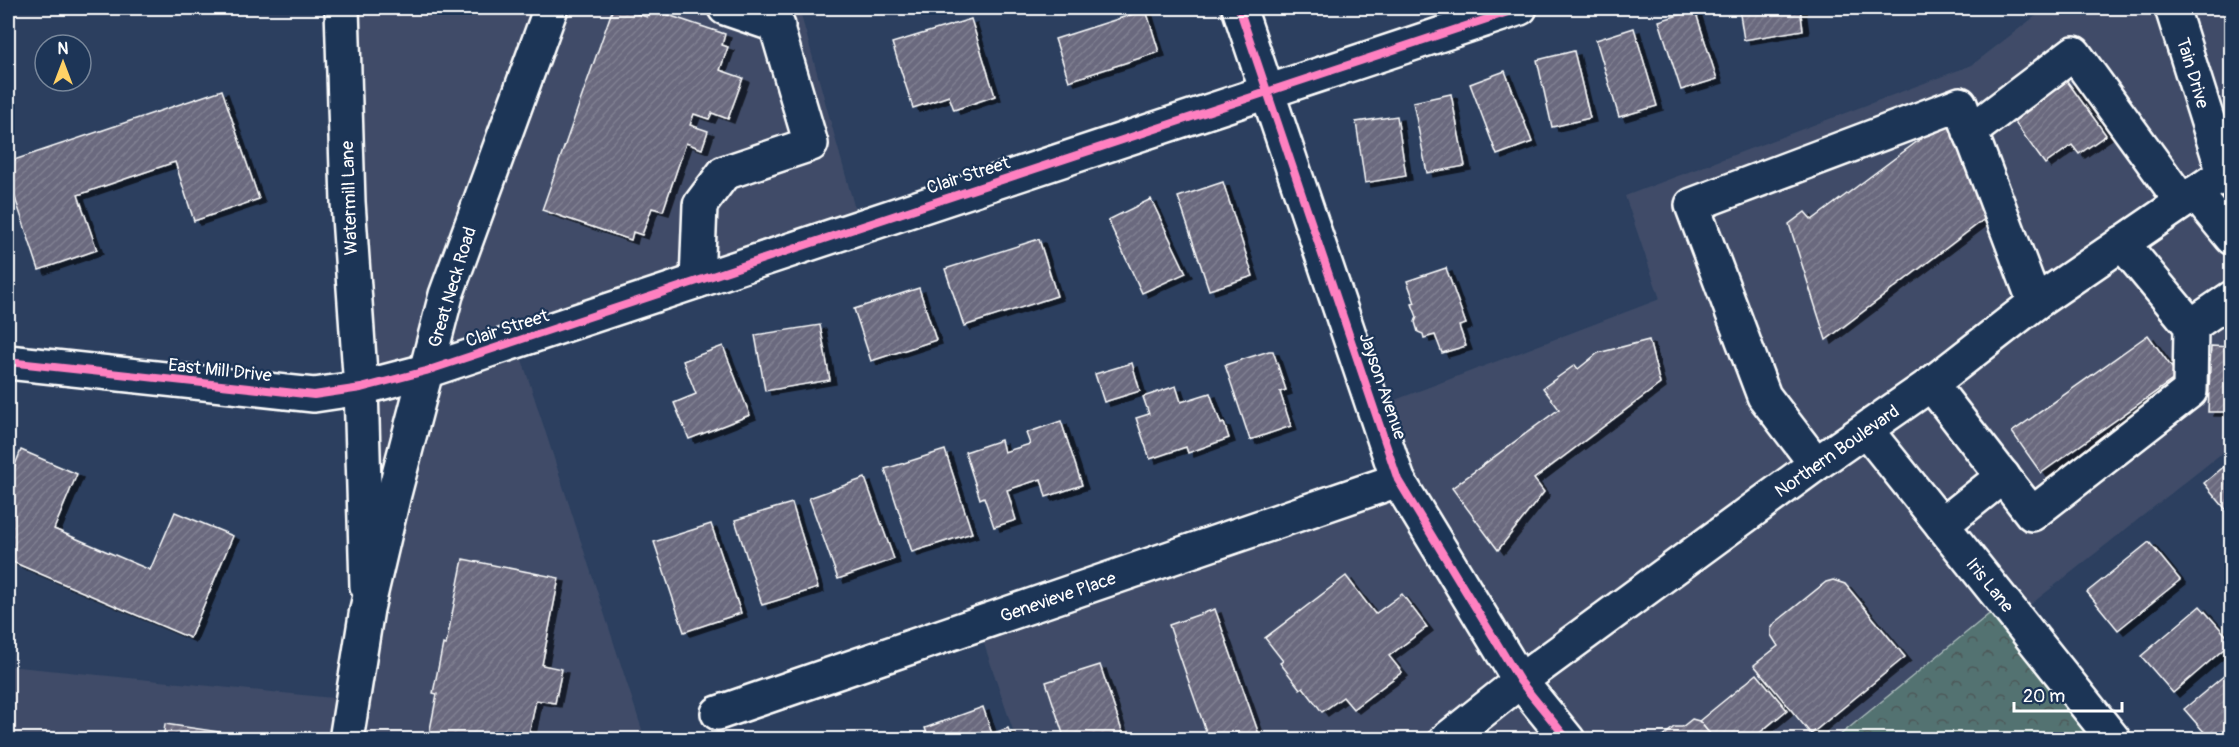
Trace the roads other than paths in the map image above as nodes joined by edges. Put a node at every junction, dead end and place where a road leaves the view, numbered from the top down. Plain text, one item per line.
1 (342, 8) edge
2 (551, 8) edge
3 (725, 8) edge
4 (1239, 8) edge
5 (1520, 8) edge
6 (2172, 8) edge
7 (774, 17) edge
8 (1267, 92) junction
9 (1970, 132) junction
10 (2228, 170) edge
11 (2188, 197) junction
12 (2232, 238) edge
13 (2122, 243) junction
14 (697, 281) junction
15 (2232, 298) edge
16 (2035, 303) junction
17 (2191, 326) junction
18 (8, 362) edge
19 (426, 371) junction
20 (1931, 384) junction
21 (361, 388) junction
22 (1866, 430) junction
23 (1816, 464) junction
24 (2003, 476) junction
25 (1398, 480) junction
26 (1942, 525) junction
27 (367, 609) junction
28 (1520, 681) junction
29 (718, 713) dead end
30 (346, 740) edge
31 (1446, 740) edge
32 (1568, 740) edge
33 (2114, 740) edge

1 - 21 street, Watermill Lane
2 - 19 street, Great Neck Road
3 - 7 street
4 - 8 street, Jayson Avenue
5 - 8 street, Clair Street
6 - 10 street, Tain Drive
7 - 14 street
8 - 14 street, Clair Street
8 - 25 street, Jayson Avenue
9 - 11 street
9 - 16 street
9 - 23 street
10 - 11 street, Northern Boulevard
11 - 12 street
11 - 13 street, Northern Boulevard
13 - 16 street, Northern Boulevard
13 - 17 street
14 - 19 street, Clair Street
15 - 17 street
16 - 20 street, Northern Boulevard
17 - 24 street
18 - 21 street, East Mill Drive
19 - 21 street, East Mill Drive
19 - 27 street, Great Neck Road
20 - 22 street, Northern Boulevard
20 - 24 street
21 - 27 street, Great Neck Road
22 - 23 street, Northern Boulevard
22 - 26 street, Iris Lane
23 - 28 street, Northern Boulevard
24 - 26 street
25 - 28 street, Jayson Avenue
25 - 29 street, Genevieve Place
26 - 33 street, Iris Lane
27 - 30 street, Great Neck Road
28 - 31 street, Northern Boulevard
28 - 32 street, Jayson Avenue

